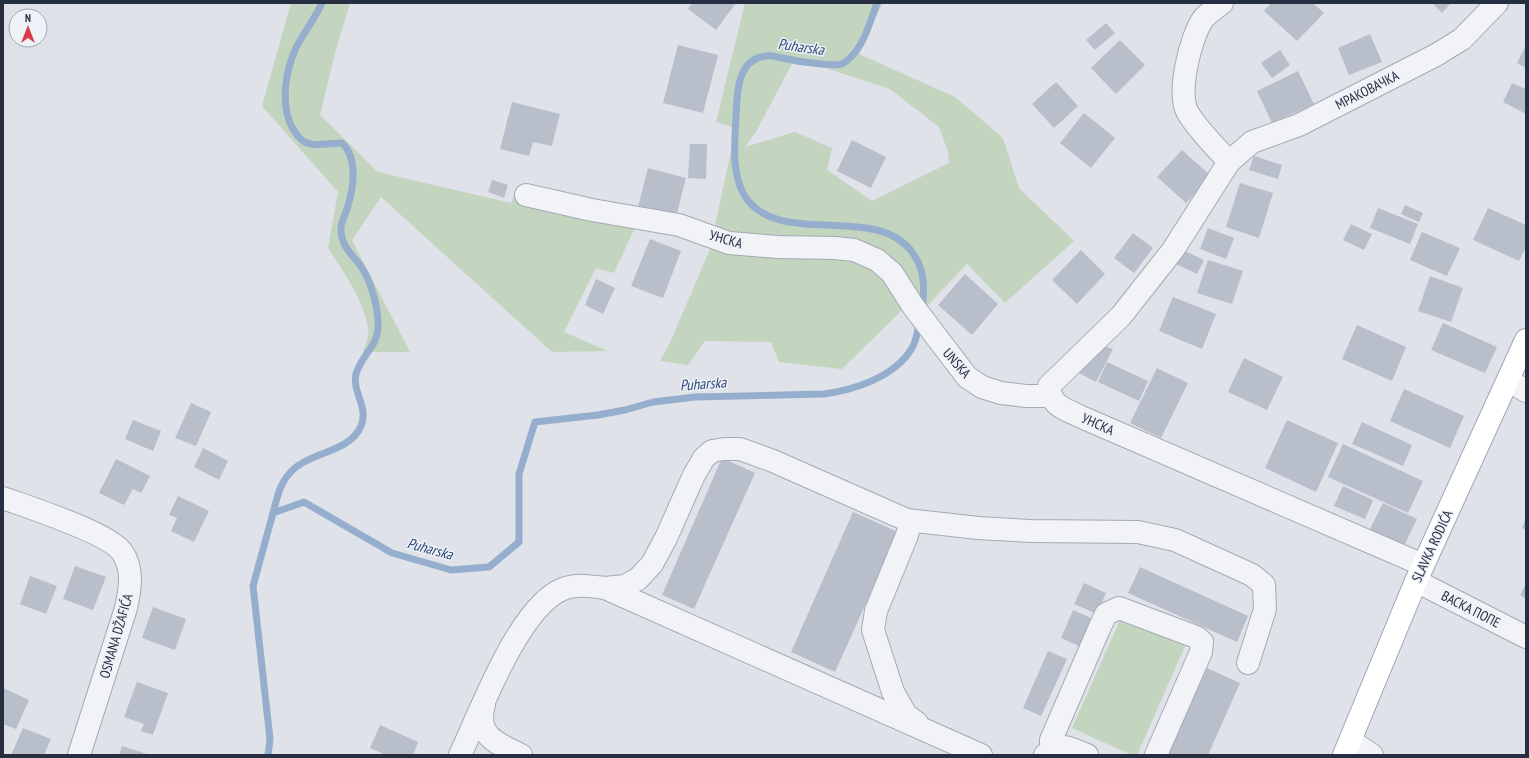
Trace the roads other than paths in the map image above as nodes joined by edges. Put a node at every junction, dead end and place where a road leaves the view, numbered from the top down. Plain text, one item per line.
1 (1222, 3) edge
2 (1497, 3) edge
3 (1228, 162) junction
4 (526, 195) dead end
5 (908, 299) joint
6 (1526, 340) edge
7 (1517, 386) edge
8 (1050, 396) junction
9 (3, 498) edge
10 (911, 521) junction
11 (1419, 573) junction
12 (605, 588) junction
13 (1526, 637) edge
14 (1248, 662) dead end
15 (484, 702) junction
16 (935, 735) junction
17 (1347, 748) edge
18 (513, 751) edge
19 (1050, 751) edge
20 (79, 755) edge
21 (460, 755) edge
22 (464, 755) edge
23 (981, 755) edge
24 (1087, 755) edge
25 (1156, 755) edge
26 (1372, 755) edge

1 - 3 street
2 - 3 street, МРАКОВАЧКА
3 - 8 street
4 - 5 street, УНСКА
5 - 8 street, UNSKA
6 - 7 main road, SLAVKA RODIĆA
7 - 11 main road, SLAVKA RODIĆA
8 - 11 street, УНСКА
9 - 20 street, OSMANA DŽAFIĆA
10 - 12 street
10 - 14 street
10 - 16 street
11 - 13 street, ВАСКА ПОПЕ
11 - 17 main road, SLAVKA RODIĆA
12 - 15 street
12 - 16 street
15 - 18 street
15 - 21 street
16 - 23 street
17 - 26 street
18 - 22 street
19 - 24 street
19 - 25 street

